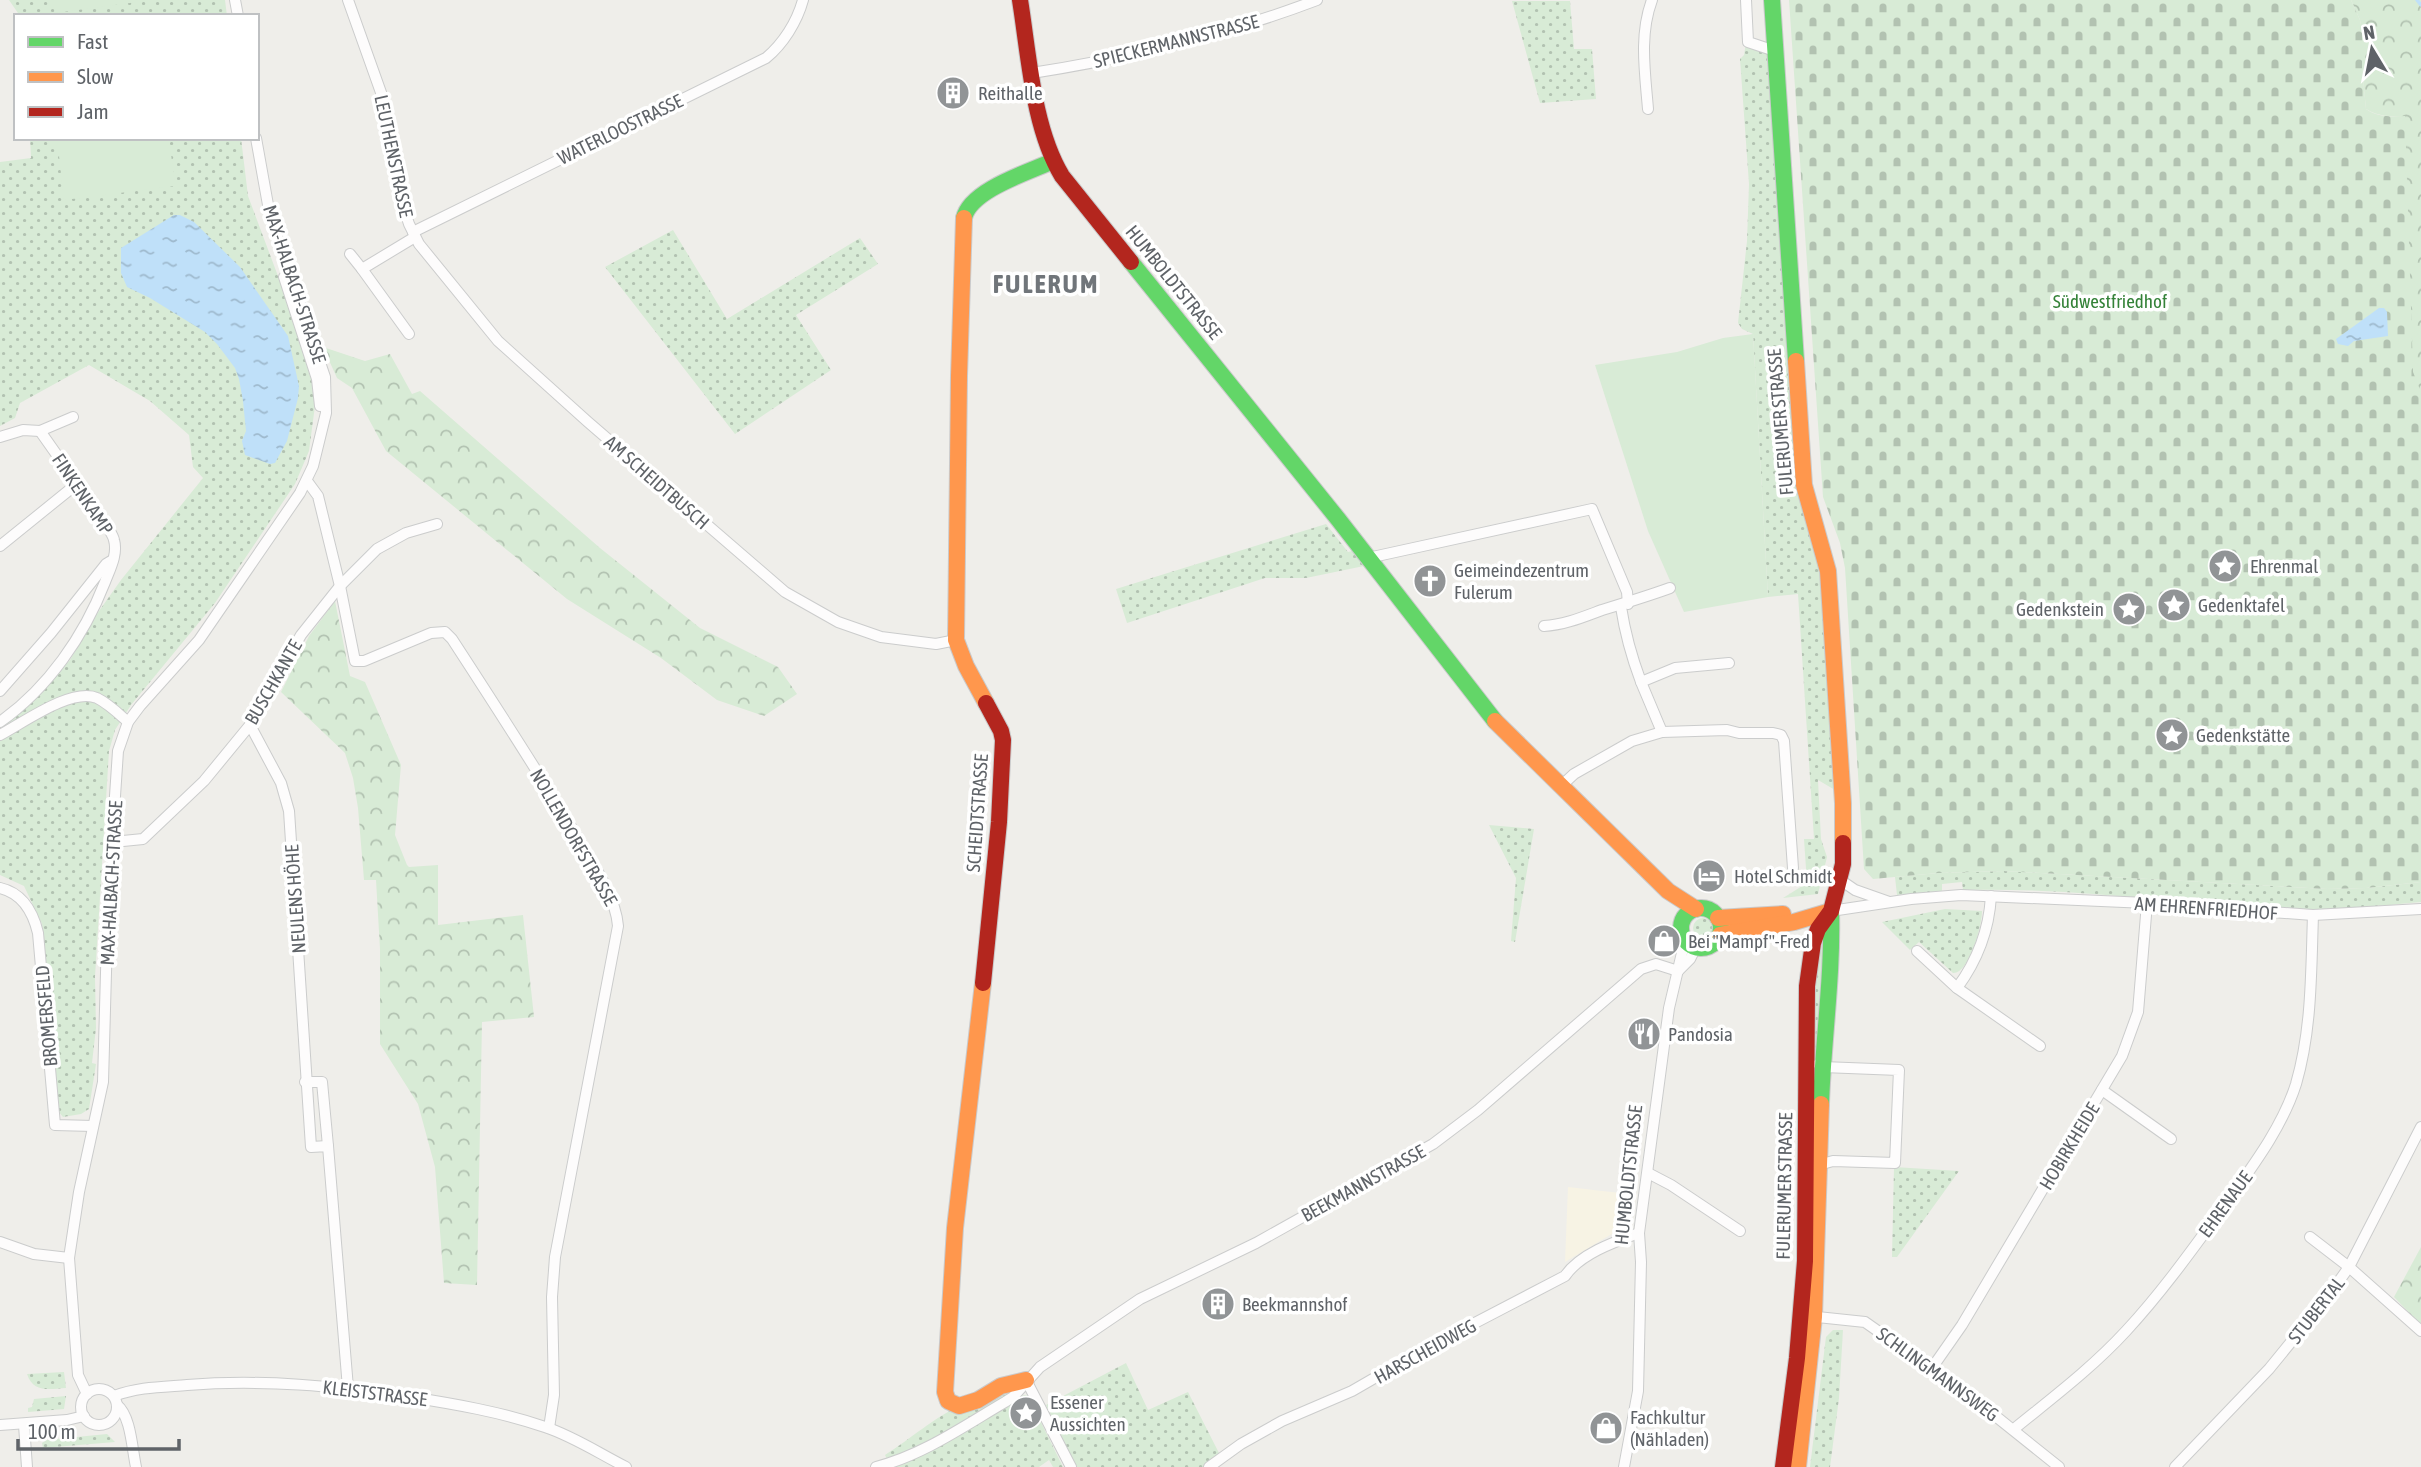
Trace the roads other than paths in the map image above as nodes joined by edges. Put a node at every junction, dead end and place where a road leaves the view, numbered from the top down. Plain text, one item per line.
1 (348, 0) edge
2 (803, 0) edge
3 (1020, 0) edge
4 (1317, 0) edge
5 (1652, 0) edge
6 (1746, 0) edge
7 (1772, 0) edge
8 (1775, 51) junction
9 (1032, 73) junction
10 (1648, 109) dead end
11 (248, 140) edge
12 (256, 140) edge
13 (1053, 162) junction
14 (414, 234) junction
15 (350, 254) dead end
16 (362, 269) junction
17 (409, 334) dead end
18 (73, 417) dead end
19 (321, 430) junction
20 (40, 431) junction
21 (0, 437) edge
22 (307, 481) junction
23 (78, 483) junction
24 (437, 524) dead end
25 (0, 546) edge
26 (1368, 558) junction
27 (114, 560) junction
28 (340, 586) junction
29 (1670, 588) dead end
30 (1624, 605) junction
31 (1544, 626) dead end
32 (956, 640) junction
33 (1729, 663) dead end
34 (1641, 682) junction
35 (0, 691) edge
36 (0, 722) edge
37 (128, 722) junction
38 (250, 725) junction
39 (1662, 732) junction
40 (0, 735) edge
41 (1560, 786) junction
42 (113, 842) junction
43 (1793, 867) dead end
44 (1839, 879) junction
45 (0, 888) edge
46 (1991, 895) junction
47 (1892, 903) junction
48 (2147, 903) junction
49 (2421, 909) edge
50 (1831, 911) junction
51 (1689, 914) junction
52 (2313, 915) junction
53 (1718, 918) junction
54 (1778, 924) junction
55 (1720, 935) junction
56 (1813, 943) junction
57 (1690, 944) junction
58 (1917, 951) dead end
59 (1678, 971) junction
60 (1956, 988) junction
61 (2040, 1046) dead end
62 (1807, 1057) junction
63 (1823, 1067) junction
64 (305, 1082) junction
65 (2102, 1090) junction
66 (93, 1126) junction
67 (2421, 1127) edge
68 (2171, 1139) dead end
69 (328, 1146) junction
70 (1821, 1163) junction
71 (1806, 1171) junction
72 (1648, 1173) junction
73 (1740, 1231) dead end
74 (1639, 1233) junction
75 (2311, 1237) dead end
76 (0, 1242) edge
77 (69, 1258) junction
78 (2349, 1267) junction
79 (1808, 1316) junction
80 (2421, 1331) edge
81 (1933, 1368) junction
82 (1026, 1380) junction
83 (348, 1388) junction
84 (87, 1394) junction
85 (115, 1401) junction
86 (84, 1416) junction
87 (108, 1423) junction
88 (24, 1424) junction
89 (0, 1425) edge
90 (549, 1428) junction
91 (2014, 1429) junction
92 (129, 1432) junction
93 (27, 1467) edge
94 (136, 1467) edge
95 (626, 1467) edge
96 (876, 1467) edge
97 (1071, 1467) edge
98 (1209, 1467) edge
99 (1624, 1467) edge
100 (1783, 1467) edge
101 (1798, 1467) edge
102 (2059, 1467) edge
103 (2175, 1467) edge

1 - 14 street, LEUTHENSTRASSE
2 - 14 street, WATERLOOSTRASSE
3 - 9 street, HUMBOLDTSTRASSE
4 - 9 street, SPIECKERMANNSTRASSE
5 - 10 street
6 - 8 street
7 - 8 street, FULERUMER STRASSE
8 - 44 street, FULERUMER STRASSE
9 - 13 street, HUMBOLDTSTRASSE
11 - 19 street, MAX-HALBACH-STRASSE
12 - 19 street, MAX-HALBACH-STRASSE
13 - 26 street, HUMBOLDTSTRASSE
13 - 32 street, SCHEIDTSTRASSE
14 - 16 street, WATERLOOSTRASSE
14 - 32 street, AM SCHEIDTBUSCH
15 - 16 street
16 - 17 street
18 - 20 street, FINKENKAMP
19 - 22 street, MAX-HALBACH-STRASSE
20 - 21 street, FINKENKAMP
20 - 23 street, FINKENKAMP
22 - 28 street, NOLLENDORFSTRASSE
22 - 37 street, MAX-HALBACH-STRASSE
23 - 25 street
23 - 27 street, FINKENKAMP
24 - 28 street, BUSCHKANTE
26 - 30 street
26 - 41 street, HUMBOLDTSTRASSE
27 - 35 street
27 - 36 street
28 - 38 street, BUSCHKANTE
28 - 90 street, NOLLENDORFSTRASSE
29 - 30 street
30 - 31 street
30 - 34 street
32 - 82 street, SCHEIDTSTRASSE
33 - 34 street
34 - 39 street
37 - 40 street
37 - 42 street, MAX-HALBACH-STRASSE
38 - 42 street, BUSCHKANTE
38 - 64 street, NEULENS HÖHE
39 - 41 street
39 - 43 street
41 - 51 street, HUMBOLDTSTRASSE
42 - 66 street, MAX-HALBACH-STRASSE
44 - 47 street, AM EHRENFRIEDHOF
44 - 50 street, FULERUMER STRASSE
45 - 66 street, BROMERSFELD
46 - 47 street, AM EHRENFRIEDHOF
46 - 48 street, AM EHRENFRIEDHOF
46 - 60 street
47 - 50 street, AM EHRENFRIEDHOF
48 - 52 street, AM EHRENFRIEDHOF
48 - 65 street, HOBIRKHEIDE
49 - 52 street, AM EHRENFRIEDHOF
50 - 53 street
50 - 54 street
50 - 56 street, FULERUMER STRASSE
50 - 63 street, FULERUMER STRASSE
51 - 53 street
51 - 57 street, HUMBOLDTSTRASSE
52 - 91 street, EHRENAUE
53 - 55 street
54 - 55 street
54 - 56 street
55 - 57 street
56 - 62 street, FULERUMER STRASSE
57 - 59 street, HUMBOLDTSTRASSE
58 - 60 street
59 - 72 street, HUMBOLDTSTRASSE
59 - 82 street, BEEKMANNSTRASSE
60 - 61 street
62 - 63 street
62 - 71 street, FULERUMER STRASSE
63 - 70 street, FULERUMER STRASSE
63 - 70 street
64 - 69 street
64 - 69 street, NEULENS HÖHE
65 - 68 street
65 - 81 street, HOBIRKHEIDE
66 - 77 street, MAX-HALBACH-STRASSE
67 - 78 street, STUBERTAL
69 - 83 street
70 - 71 street
70 - 79 street, FULERUMER STRASSE
71 - 79 street, FULERUMER STRASSE
72 - 73 street
72 - 74 street, HUMBOLDTSTRASSE
74 - 98 street, HARSCHEIDWEG
74 - 99 street, HUMBOLDTSTRASSE
75 - 78 street
76 - 77 street
77 - 84 street, MAX-HALBACH-STRASSE
78 - 80 street
78 - 103 street, STUBERTAL
79 - 81 street, SCHLINGMANNSWEG
79 - 100 street, FULERUMER STRASSE
79 - 101 street, FULERUMER STRASSE
81 - 91 street, SCHLINGMANNSWEG
82 - 96 street, BEEKMANNSTRASSE
82 - 97 street
83 - 85 street, KLEISTSTRASSE
83 - 90 street, KLEISTSTRASSE
84 - 85 street
84 - 86 street, MAX-HALBACH-STRASSE
85 - 87 street
85 - 92 street
86 - 87 street
86 - 88 street
87 - 92 street
88 - 89 street
88 - 93 street
90 - 95 street, KLEISTSTRASSE
91 - 102 street, SCHLINGMANNSWEG
92 - 94 street

